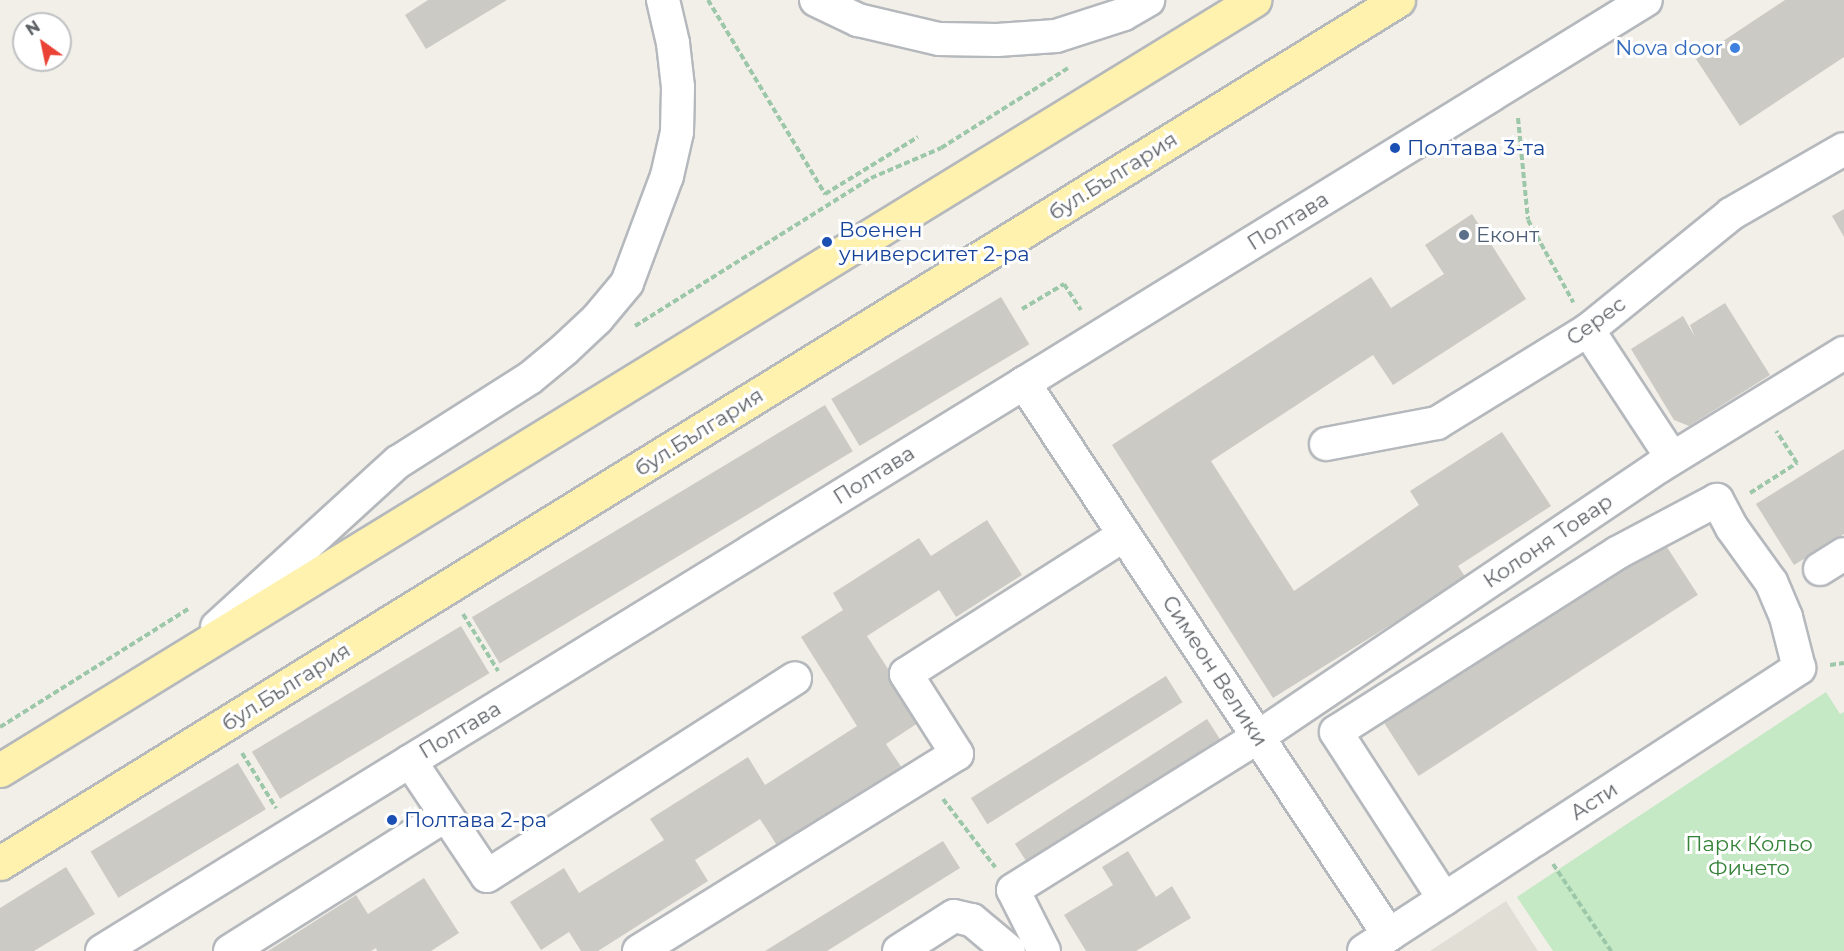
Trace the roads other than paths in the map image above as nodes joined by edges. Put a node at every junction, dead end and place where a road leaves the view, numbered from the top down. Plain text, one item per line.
1 (663, 0) edge
2 (816, 0) edge
3 (1148, 0) edge
4 (1254, 0) edge
5 (1398, 0) edge
6 (1646, 0) edge
7 (1844, 149) edge
8 (1587, 330) junction
9 (1844, 353) edge
10 (1024, 383) junction
11 (1326, 444) dead end
12 (1672, 458) junction
13 (1124, 535) junction
14 (188, 653) junction
15 (795, 678) dead end
16 (1258, 737) junction
17 (410, 761) junction
18 (0, 770) edge
19 (446, 814) junction
20 (0, 863) edge
21 (1444, 899) junction
22 (1377, 943) edge
23 (102, 951) edge
24 (230, 951) edge
25 (639, 951) edge
26 (899, 951) edge
27 (1009, 951) edge
28 (1044, 951) edge

1 - 14 street
2 - 3 street
4 - 14 main road
5 - 20 main road, бул.България
6 - 10 street, Полтава
7 - 8 street, Серес
8 - 11 street, Серес
8 - 12 street
9 - 12 street, Колоня Товар
10 - 13 street, Симеон Велики
10 - 17 street, Полтава
12 - 16 street, Колоня Товар
13 - 16 street, Симеон Велики
13 - 25 street
14 - 18 main road
15 - 19 street
16 - 22 street, Симеон Велики
16 - 28 street, Колоня Товар
17 - 19 street
17 - 23 street, Полтава
19 - 24 street
21 - 21 street, Асти
21 - 22 street, Асти
26 - 27 street

